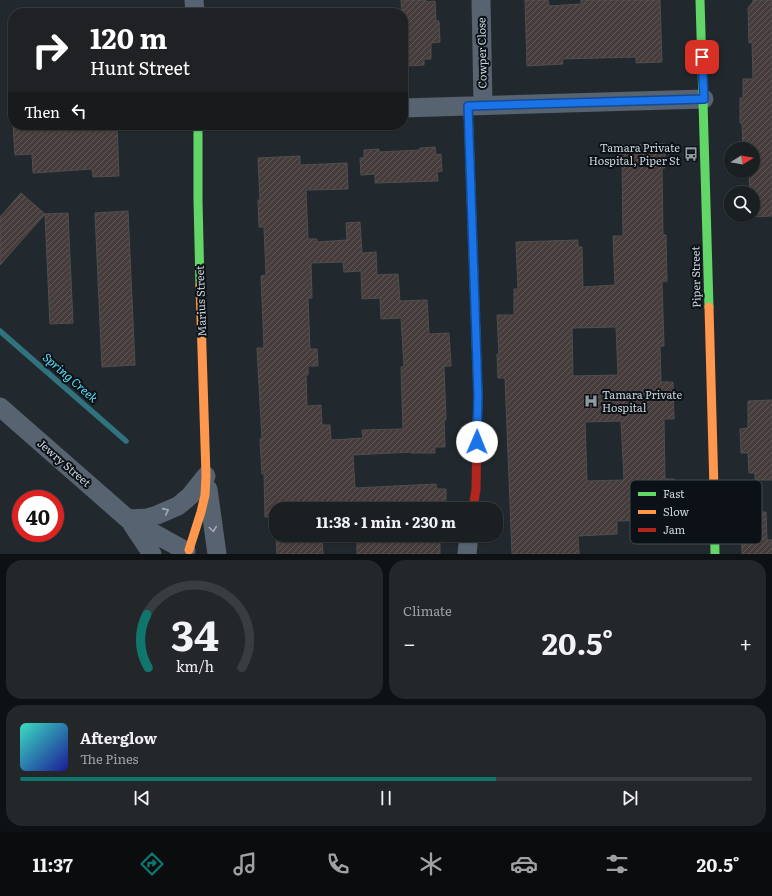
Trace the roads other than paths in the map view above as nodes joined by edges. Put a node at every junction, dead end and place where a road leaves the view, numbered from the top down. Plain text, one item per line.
1 (481, 0) edge
2 (700, 0) edge
3 (704, 99) junction
4 (476, 105) junction
5 (408, 108) edge
6 (198, 130) edge
7 (0, 407) edge
8 (206, 476) junction
9 (713, 480) edge
10 (474, 502) edge
11 (128, 519) junction
12 (468, 542) edge
13 (715, 544) edge
14 (184, 552) edge
15 (152, 554) edge
16 (207, 554) edge
17 (217, 554) edge
18 (467, 554) edge
19 (715, 554) edge

1 - 4 street, Cowper Close
2 - 3 street, Piper Street
3 - 4 street
3 - 9 street, Piper Street
4 - 5 street
4 - 10 street
6 - 8 street, Marius Street
7 - 11 street, Jewry Street
11 -> 8 street
8 - 14 street, Marius Street
8 -> 17 street, Marius Street
11 - 14 street, Jewry Street
11 - 15 street, Jewry Street
12 - 18 street
13 - 19 street, Piper Street
14 - 16 street, Jewry Street

